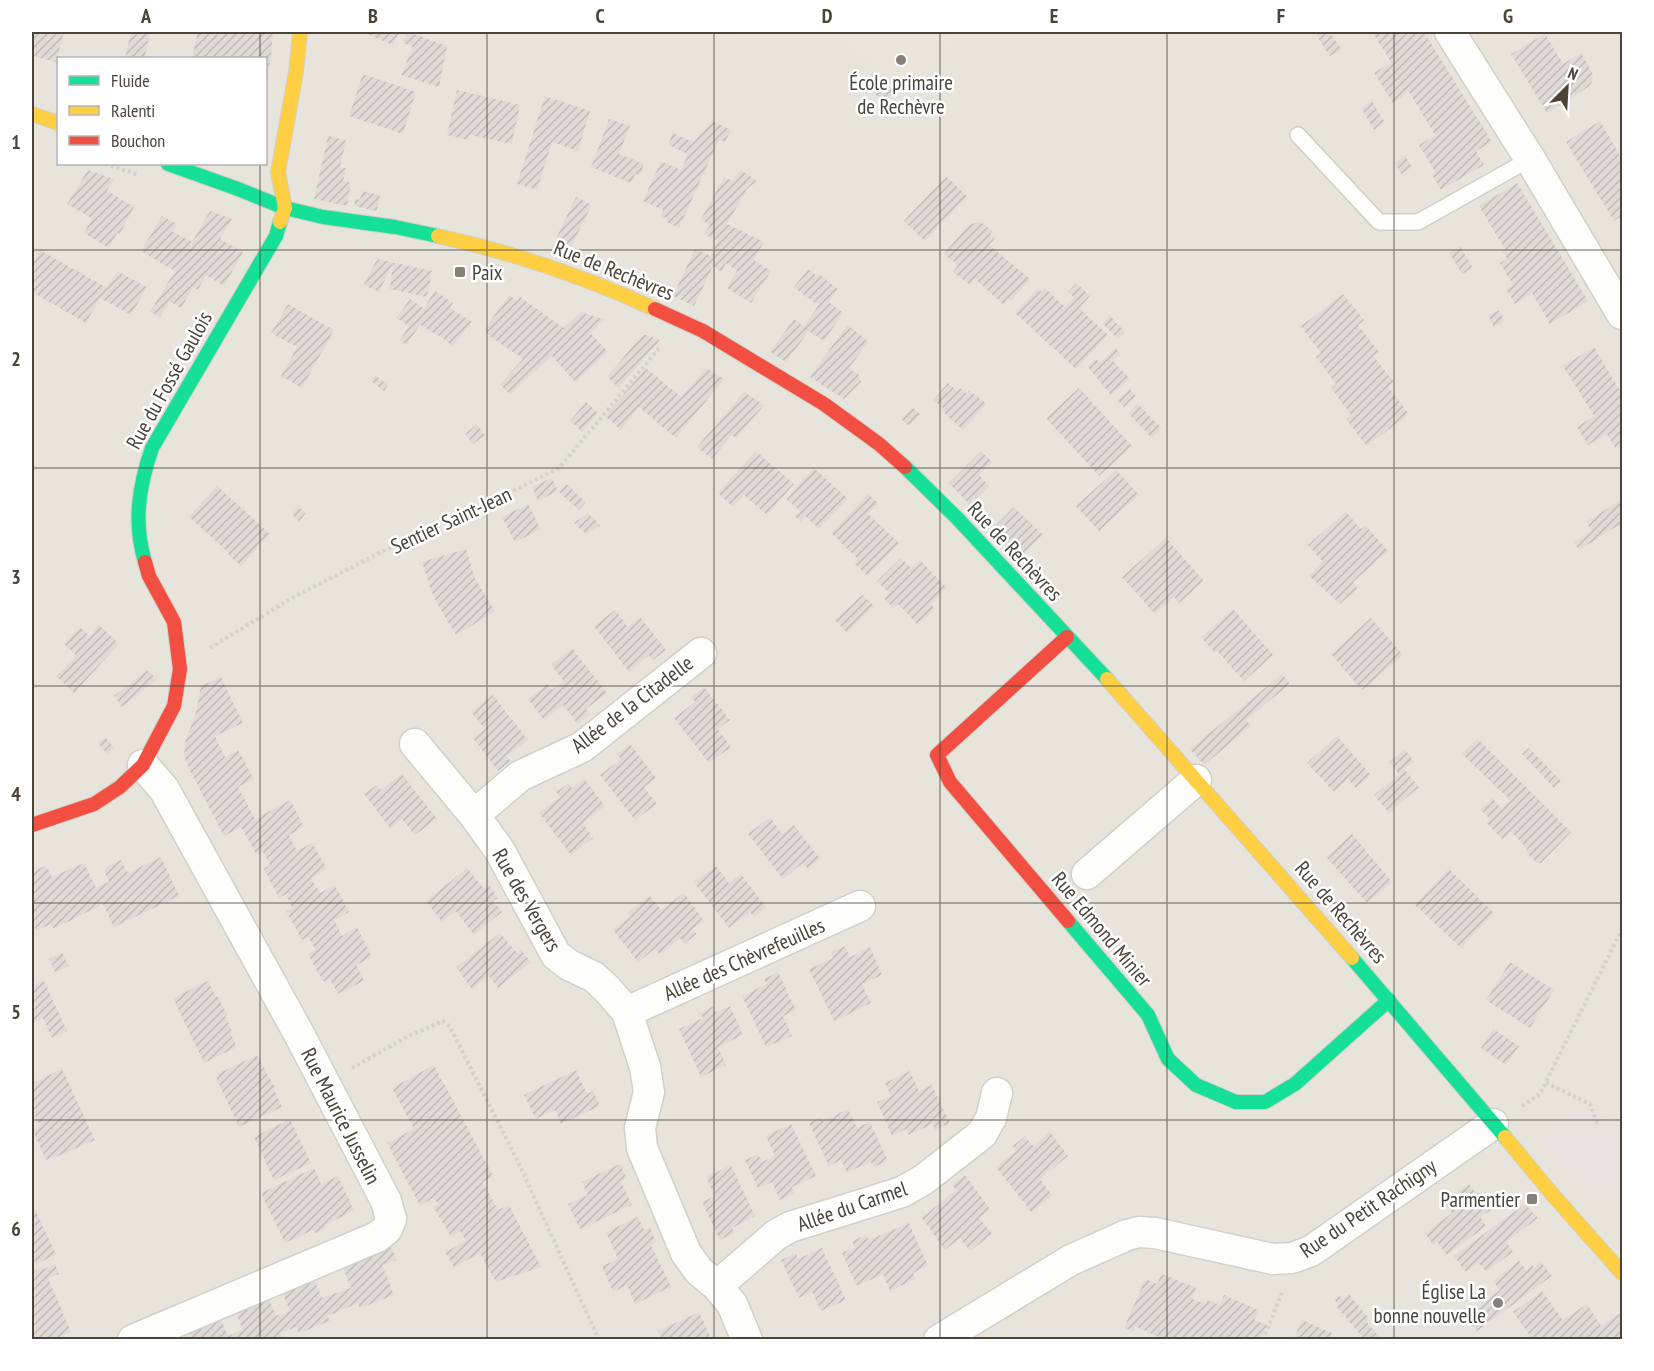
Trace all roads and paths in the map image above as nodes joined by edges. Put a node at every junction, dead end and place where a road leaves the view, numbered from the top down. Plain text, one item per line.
1 (300, 32) edge
2 (1450, 32) edge
3 (32, 114) edge
4 (57, 123) edge
5 (1298, 135) dead end
6 (1530, 159) junction
7 (171, 165) edge
8 (285, 208) junction
9 (1623, 314) edge
10 (678, 319) junction
11 (1067, 637) junction
12 (701, 652) dead end
13 (180, 669) junction
14 (415, 744) dead end
15 (143, 765) junction
16 (1196, 780) junction
17 (474, 815) junction
18 (32, 825) edge
19 (1087, 874) dead end
20 (860, 906) dead end
21 (1623, 929) edge
22 (1389, 1000) junction
23 (627, 1012) junction
24 (325, 1083) junction
25 (1546, 1083) junction
26 (997, 1093) dead end
27 (1493, 1124) junction
28 (1598, 1125) dead end
29 (1292, 1257) junction
30 (1623, 1273) edge
31 (717, 1286) junction
32 (133, 1340) edge
33 (599, 1340) edge
34 (747, 1340) edge
35 (939, 1340) edge
36 (1263, 1340) edge

1 - 8 street
2 - 6 street
3 - 4 street
5 - 6 lane
6 - 9 street
7 - 8 street, Rue de Rechèvres
8 - 10 street, Rue de Rechèvres
8 - 13 street, Rue du Fossé Gaulois
10 - 11 street, Rue de Rechèvres
10 - 13 path, Sentier Saint-Jean
11 - 16 street, Rue de Rechèvres
11 - 22 street, Rue Edmond Minier
12 - 17 street, Allée de la Citadelle
13 - 15 street, Rue du Fossé Gaulois
14 - 17 street, Rue des Vergers
15 - 18 street, Rue du Fossé Gaulois
15 - 24 street, Rue Maurice Jusselin
16 - 19 street
16 - 22 street, Rue de Rechèvres
17 - 23 street, Rue des Vergers
20 - 23 street, Allée des Chèvrefeuilles
21 - 25 path
22 - 27 street, Rue de Rechèvres
23 - 31 street, Rue des Vergers
24 - 32 street, Rue Maurice Jusselin
24 - 33 path
25 - 27 path
25 - 28 path
26 - 31 street, Allée du Carmel
27 - 29 street, Rue du Petit Rachigny
27 - 30 street, Rue de Rechèvres
29 - 35 street, Rue du Petit Rachigny
29 - 36 path
31 - 34 street, Rue des Vergers

